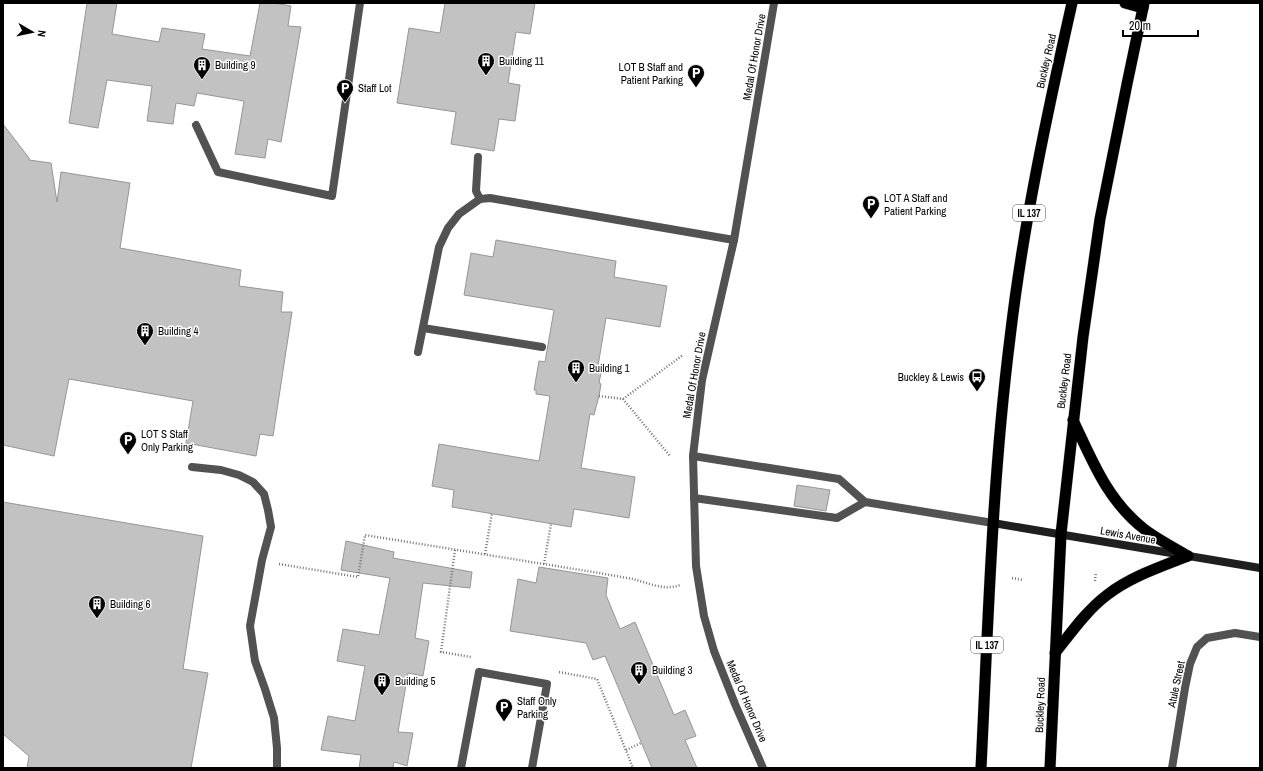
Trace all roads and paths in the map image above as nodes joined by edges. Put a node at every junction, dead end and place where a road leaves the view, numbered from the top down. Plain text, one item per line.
1 (360, 3) edge
2 (774, 3) edge
3 (1072, 3) edge
4 (1125, 3) edge
5 (1144, 5) edge
6 (196, 125) dead end
7 (478, 157) dead end
8 (480, 199) junction
9 (734, 240) junction
10 (423, 328) junction
11 (542, 347) dead end
12 (418, 352) dead end
13 (683, 355) dead end
14 (599, 396) dead end
15 (622, 399) junction
16 (1073, 419) junction
17 (670, 456) dead end
18 (693, 456) junction
19 (192, 467) dead end
20 (694, 498) junction
21 (865, 502) junction
22 (492, 514) dead end
23 (993, 523) junction
24 (551, 524) dead end
25 (1061, 534) junction
26 (455, 550) junction
27 (485, 555) junction
28 (1188, 556) junction
29 (274, 563) dead end
30 (544, 564) junction
31 (1260, 568) edge
32 (1012, 578) dead end
33 (682, 580) dead end
34 (1023, 580) dead end
35 (1260, 637) edge
36 (441, 652) dead end
37 (1055, 653) junction
38 (641, 743) dead end
39 (626, 750) dead end
40 (277, 768) edge
41 (461, 768) edge
42 (532, 768) edge
43 (764, 768) edge
44 (981, 768) edge
45 (1050, 768) edge
46 (1172, 768) edge

1 - 6 street
2 - 9 street, Medal Of Honor Drive
3 - 23 highway, Buckley Road / IL 137
4 - 5 highway
5 - 16 highway, Buckley Road
7 - 8 street
8 - 9 street
8 - 10 street
9 - 18 street, Medal Of Honor Drive
10 - 11 street
10 - 12 street
13 - 15 path
14 - 15 path
15 - 17 path
16 - 25 highway, Buckley Road
16 - 28 highway
18 - 20 street, Medal Of Honor Drive
18 - 21 street
19 - 40 street
20 - 21 street
20 - 43 street, Medal Of Honor Drive
21 - 23 street
22 - 27 path
23 - 25 main road, Lewis Avenue
23 - 44 highway, Buckley Road / IL 137
24 - 30 path
25 - 28 main road, Lewis Avenue
25 - 37 highway, Buckley Road
26 - 27 path
26 - 29 path
26 - 36 path
27 - 30 path
28 - 31 main road, Lewis Avenue
28 - 37 highway
30 - 33 path
32 - 34 path
35 - 46 street, Atule Street
37 - 45 highway, Buckley Road
38 - 39 path
41 - 42 street

